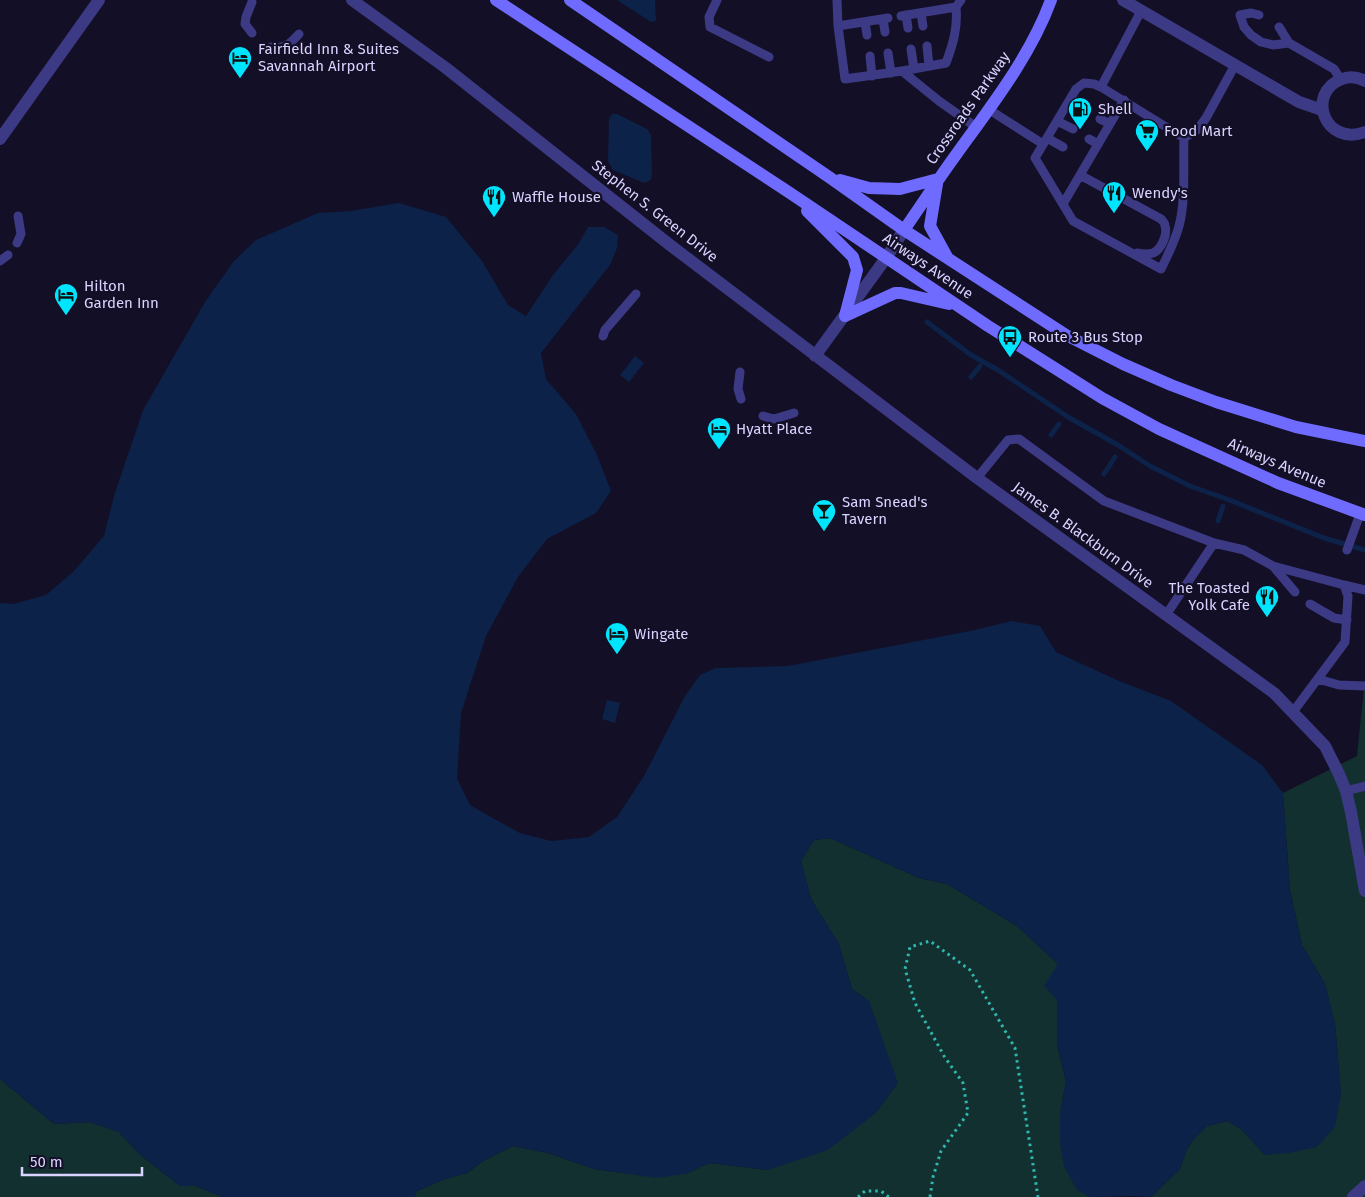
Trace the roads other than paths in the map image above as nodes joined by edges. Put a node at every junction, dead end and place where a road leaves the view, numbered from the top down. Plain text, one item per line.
1 (99, 0) edge
2 (352, 0) edge
3 (496, 0) edge
4 (570, 0) edge
5 (717, 0) edge
6 (837, 0) edge
7 (1051, 0) edge
8 (1123, 0) edge
9 (252, 2) dead end
10 (958, 4) edge
11 (1141, 11) junction
12 (921, 12) junction
13 (1259, 16) dead end
14 (865, 22) junction
15 (838, 26) junction
16 (923, 26) dead end
17 (1279, 27) dead end
18 (908, 28) dead end
19 (885, 32) dead end
20 (252, 33) dead end
21 (299, 34) dead end
22 (867, 35) dead end
23 (1288, 43) junction
24 (926, 46) dead end
25 (271, 47) dead end
26 (911, 49) dead end
27 (888, 53) dead end
28 (870, 56) dead end
29 (769, 57) dead end
30 (1235, 65) junction
31 (930, 66) junction
32 (914, 69) junction
33 (902, 71) junction
34 (891, 73) junction
35 (872, 76) junction
36 (1341, 80) junction
37 (1365, 81) edge
38 (1101, 87) junction
39 (1124, 100) junction
40 (1069, 101) junction
41 (988, 109) junction
42 (1084, 109) dead end
43 (1322, 110) junction
44 (1100, 119) dead end
45 (1057, 121) junction
46 (1110, 124) junction
47 (976, 126) junction
48 (1073, 129) dead end
49 (1365, 132) edge
50 (1184, 138) junction
51 (0, 139) edge
52 (1089, 139) dead end
53 (1045, 141) junction
54 (1098, 144) junction
55 (1063, 147) dead end
56 (1079, 157) dead end
57 (1088, 162) junction
58 (1080, 175) junction
59 (829, 176) junction
60 (938, 180) junction
61 (788, 191) junction
62 (1063, 204) junction
63 (18, 216) dead end
64 (904, 230) junction
65 (17, 243) dead end
66 (1129, 252) junction
67 (8, 255) dead end
68 (886, 258) junction
69 (948, 259) junction
70 (0, 260) edge
71 (636, 294) dead end
72 (958, 306) junction
73 (845, 316) junction
74 (603, 336) dead end
75 (815, 356) junction
76 (740, 372) dead end
77 (741, 399) dead end
78 (794, 413) dead end
79 (763, 416) dead end
80 (1365, 441) edge
81 (977, 478) junction
82 (1363, 514) edge
83 (1214, 543) junction
84 (1347, 550) dead end
85 (1272, 566) junction
86 (1344, 585) junction
87 (1365, 590) edge
88 (1295, 592) dead end
89 (1310, 604) dead end
90 (1166, 615) junction
91 (1347, 620) junction
92 (1318, 679) junction
93 (1365, 686) edge
94 (1293, 712) junction
95 (1365, 786) edge
96 (1346, 791) junction
97 (1365, 891) edge
98 (1365, 1186) edge
99 (1353, 1197) edge

1 - 51 street
2 - 75 street, Stephen S. Green Drive
3 - 61 main road, Airways Avenue
4 - 59 main road, Airways Avenue
5 - 29 lane
6 - 15 lane
7 - 41 main road, Crossroads Parkway
8 - 11 street
9 - 20 lane
10 - 12 lane
10 - 31 lane
11 - 30 street
11 - 38 lane
12 - 16 lane
12 - 18 lane
13 - 23 lane
14 - 15 lane
14 - 19 lane
14 - 22 lane
15 - 35 lane
17 - 23 lane
21 - 25 lane
23 - 36 lane
24 - 31 lane
26 - 32 lane
27 - 34 lane
28 - 35 lane
30 - 43 street
30 - 50 lane
31 - 32 lane
32 - 33 lane
33 - 34 lane
33 - 47 lane
34 - 35 lane
36 - 37 street
36 - 43 street
38 - 39 lane
38 - 40 lane
39 - 46 lane
39 - 50 lane
40 - 42 lane
40 - 45 lane
41 - 47 main road, Crossroads Parkway
41 - 53 lane
43 - 49 street
44 - 46 lane
45 - 48 lane
45 - 53 lane
46 - 54 lane
47 - 60 main road, Crossroads Parkway
50 - 66 lane
52 - 54 lane
53 - 55 lane
53 - 62 lane
54 - 57 lane
56 - 57 lane
57 - 58 lane
58 - 62 lane
58 - 66 lane
59 - 60 main road
59 - 64 main road, Airways Avenue
60 - 64 main road, Crossroads Parkway
60 - 69 main road
61 - 68 main road, Airways Avenue
61 - 73 main road
62 - 66 lane
63 - 65 lane
64 - 68 street
64 - 69 main road, Airways Avenue
67 - 70 lane
68 - 72 main road, Airways Avenue
68 - 73 street
69 - 80 main road, Airways Avenue
71 - 74 lane
72 - 73 main road
72 - 82 main road, Airways Avenue
73 - 75 street
75 - 81 street, James B. Blackburn Drive
76 - 77 lane
78 - 79 lane
81 - 83 lane
81 - 90 street, James B. Blackburn Drive
82 - 84 lane
83 - 85 lane
83 - 90 lane
85 - 86 lane
85 - 88 lane
86 - 87 lane
86 - 91 lane
89 - 91 lane
90 - 94 street, James B. Blackburn Drive
91 - 92 lane
92 - 93 lane
92 - 94 lane
94 - 96 street, James B. Blackburn Drive
95 - 96 lane
96 - 97 street, James B. Blackburn Drive
98 - 99 street

